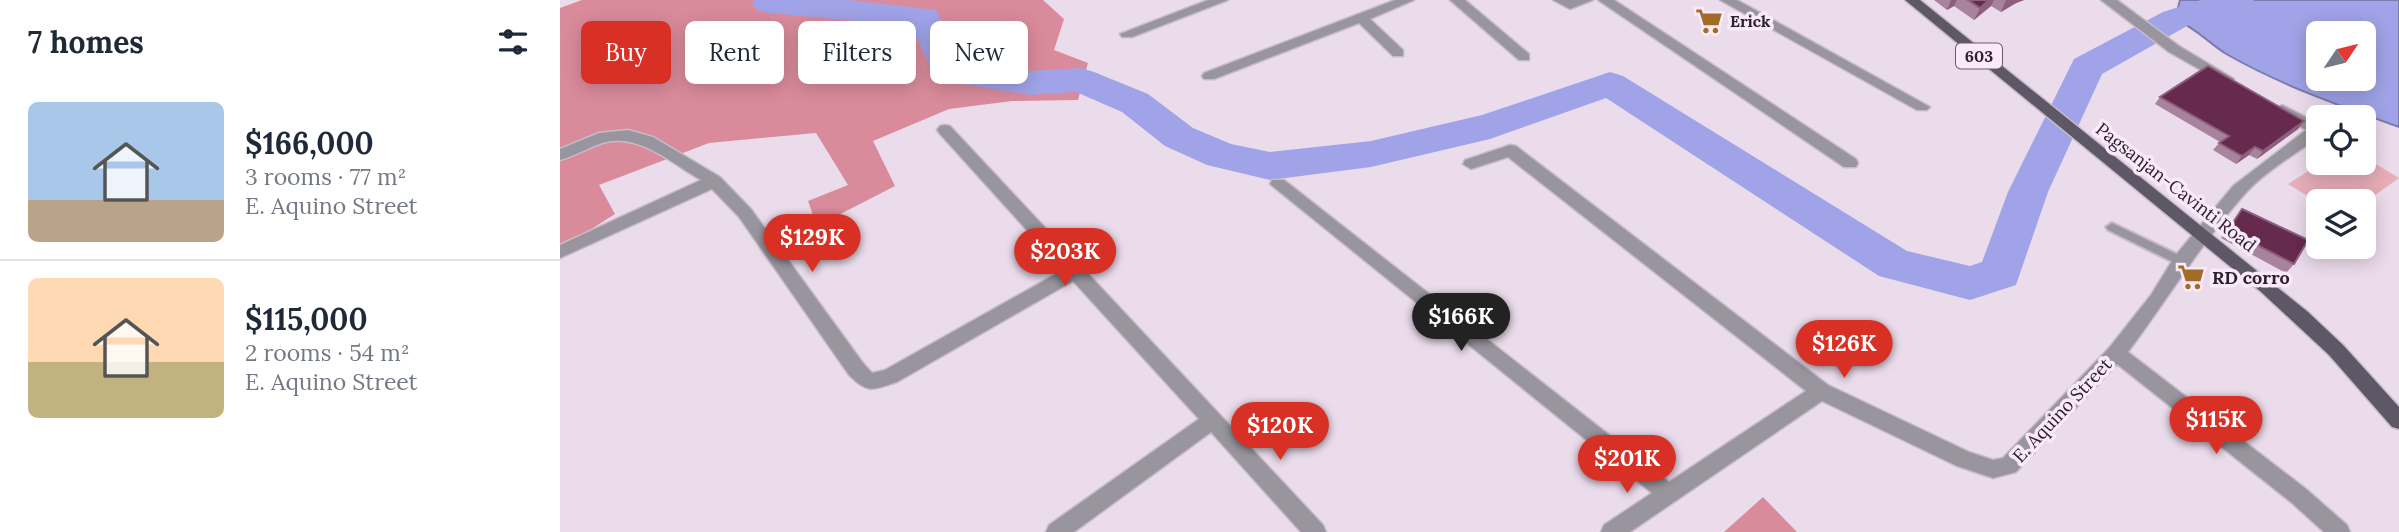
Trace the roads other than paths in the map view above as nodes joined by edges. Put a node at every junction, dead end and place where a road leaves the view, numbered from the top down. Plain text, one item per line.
1 (1221, 0) edge
2 (1407, 0) edge
3 (1457, 0) edge
4 (1560, 0) edge
5 (1586, 0) edge
6 (1605, 0) edge
7 (1727, 0) edge
8 (1912, 0) edge
9 (2108, 0) edge
10 (1360, 18) junction
11 (1127, 34) dead end
12 (1398, 53) dead end
13 (1524, 57) dead end
14 (1209, 76) dead end
15 (2246, 89) edge
16 (2270, 103) edge
17 (1922, 107) dead end
18 (2306, 124) edge
19 (944, 130) dead end
20 (2306, 138) edge
21 (560, 155) edge
22 (1850, 163) dead end
23 (1471, 164) dead end
24 (714, 181) junction
25 (1279, 184) dead end
26 (2112, 227) dead end
27 (2203, 234) junction
28 (560, 252) edge
29 (2181, 261) junction
30 (1076, 271) junction
31 (2116, 353) junction
32 (1821, 391) junction
33 (1214, 419) junction
34 (2399, 421) edge
35 (1667, 493) junction
36 (1057, 532) edge
37 (1315, 532) edge
38 (1612, 532) edge
39 (2339, 532) edge

1 - 11 street
2 - 10 street
3 - 13 street
4 - 5 street
6 - 22 street
7 - 17 street
8 - 27 main road, Pagsanjan-Cavinti Road / 603
9 - 15 street
10 - 12 street
10 - 14 street
16 - 18 street
19 - 30 street
20 - 27 street, E. Aquino Street
21 - 24 street
23 - 32 street, E. Aquino Street
24 - 28 street
24 - 30 street
25 - 35 street
26 - 29 lane
27 - 29 street, E. Aquino Street
27 - 34 main road, Pagsanjan-Cavinti Road / 603
29 - 31 street, E. Aquino Street
30 - 33 street
31 - 32 street, E. Aquino Street
31 - 39 street
32 - 35 street
33 - 36 street
33 - 37 street
35 - 38 street

